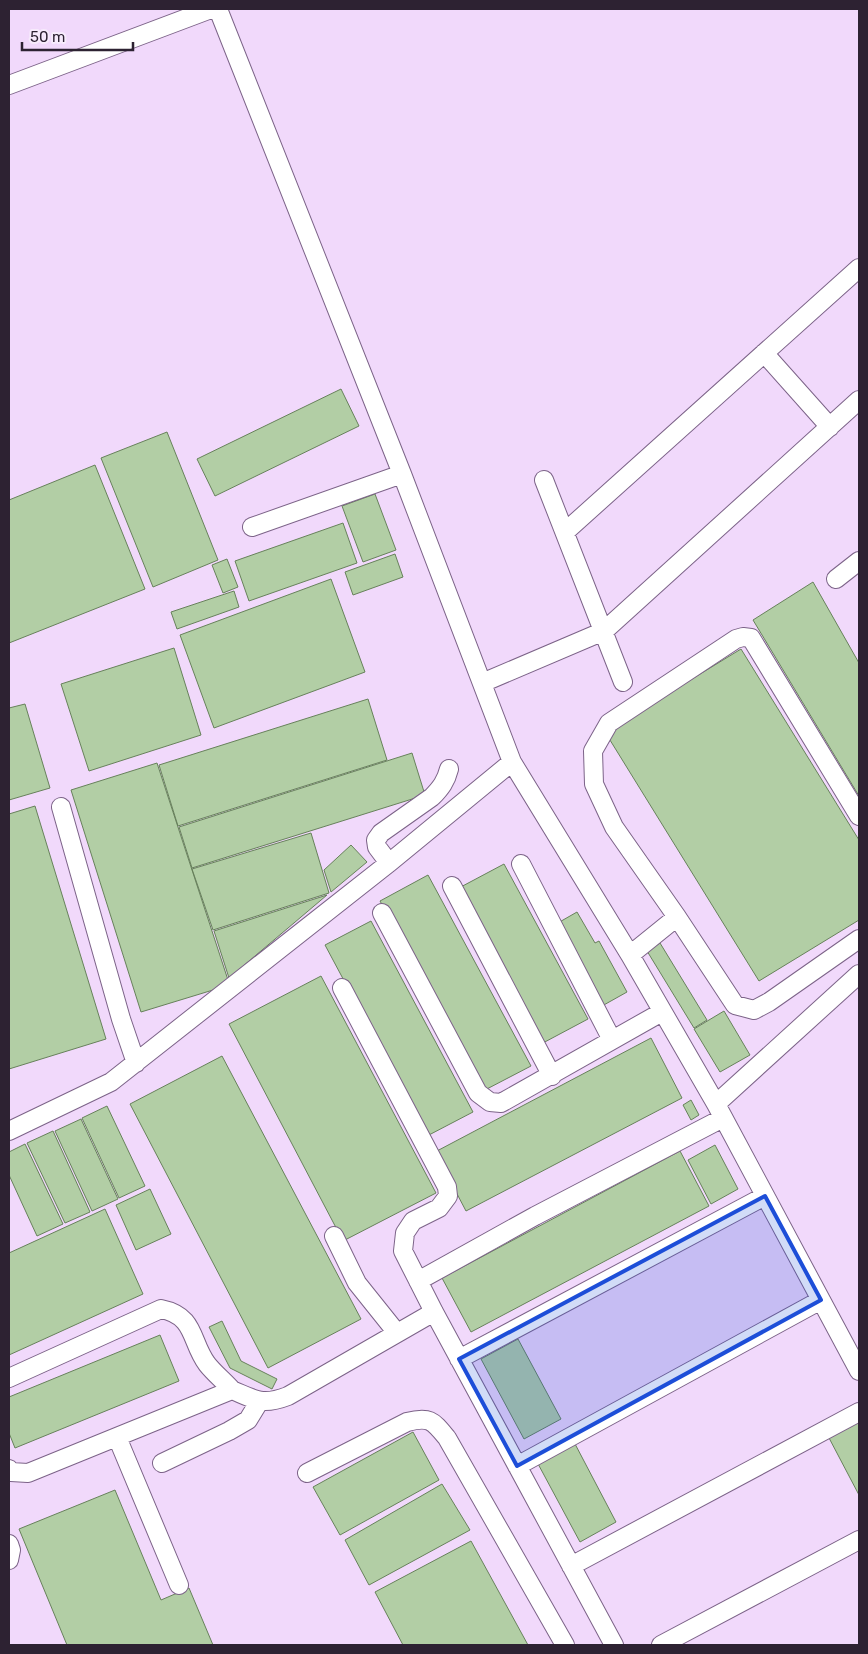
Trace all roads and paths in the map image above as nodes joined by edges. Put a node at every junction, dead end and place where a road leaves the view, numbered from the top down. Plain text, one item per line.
1 (211, 9) edge
2 (218, 9) edge
3 (9, 85) edge
4 (859, 268) edge
5 (764, 353) junction
6 (859, 400) edge
7 (830, 427) junction
8 (402, 474) junction
9 (544, 480) dead end
10 (252, 527) dead end
11 (565, 532) junction
12 (859, 561) edge
13 (836, 579) dead end
14 (604, 631) junction
15 (623, 682) dead end
16 (482, 683) junction
17 (512, 762) junction
18 (449, 769) dead end
19 (61, 807) dead end
20 (859, 816) edge
21 (389, 863) junction
22 (521, 864) dead end
23 (452, 886) dead end
24 (382, 913) dead end
25 (677, 917) junction
26 (859, 939) edge
27 (630, 955) junction
28 (859, 974) edge
29 (342, 988) dead end
30 (662, 1012) junction
31 (612, 1040) junction
32 (136, 1063) junction
33 (552, 1076) junction
34 (719, 1111) junction
35 (9, 1131) edge
36 (765, 1196) junction
37 (334, 1236) dead end
38 (418, 1281) junction
39 (821, 1300) junction
40 (434, 1312) junction
41 (397, 1333) junction
42 (459, 1359) junction
43 (859, 1371) edge
44 (9, 1378) edge
45 (232, 1390) junction
46 (260, 1402) junction
47 (859, 1412) edge
48 (116, 1437) junction
49 (162, 1463) dead end
50 (517, 1466) junction
51 (10, 1471) edge
52 (307, 1473) dead end
53 (859, 1540) edge
54 (9, 1544) edge
55 (9, 1560) edge
56 (571, 1566) junction
57 (179, 1585) dead end
58 (565, 1645) edge
59 (614, 1645) edge
60 (661, 1645) edge

1 - 3 street
2 - 8 street
4 - 5 street
5 - 7 street
5 - 11 street
6 - 7 street
7 - 14 street
8 - 10 street
8 - 16 street
9 - 11 street
11 - 14 street
12 - 13 street
14 - 15 street
14 - 16 street
16 - 17 street
17 - 21 street
17 - 27 street
18 - 21 street
19 - 32 street
20 - 25 street
21 - 32 street
22 - 31 street
23 - 33 street
24 - 33 street
25 - 26 street
25 - 27 street
27 - 30 street
28 - 34 street
29 - 38 street
30 - 31 street
30 - 34 street
31 - 33 street
32 - 35 street
34 - 36 street
34 - 38 street
36 - 39 street
36 - 42 street
37 - 41 street
38 - 40 street
39 - 43 street
39 - 50 street
40 - 41 street
40 - 42 street
41 - 46 street
42 - 50 street
44 - 45 street
45 - 46 street
45 - 48 street
46 - 49 street
47 - 56 street
48 - 51 street
48 - 57 street
50 - 56 street
52 - 58 street
53 - 60 street
54 - 55 street
56 - 59 street

